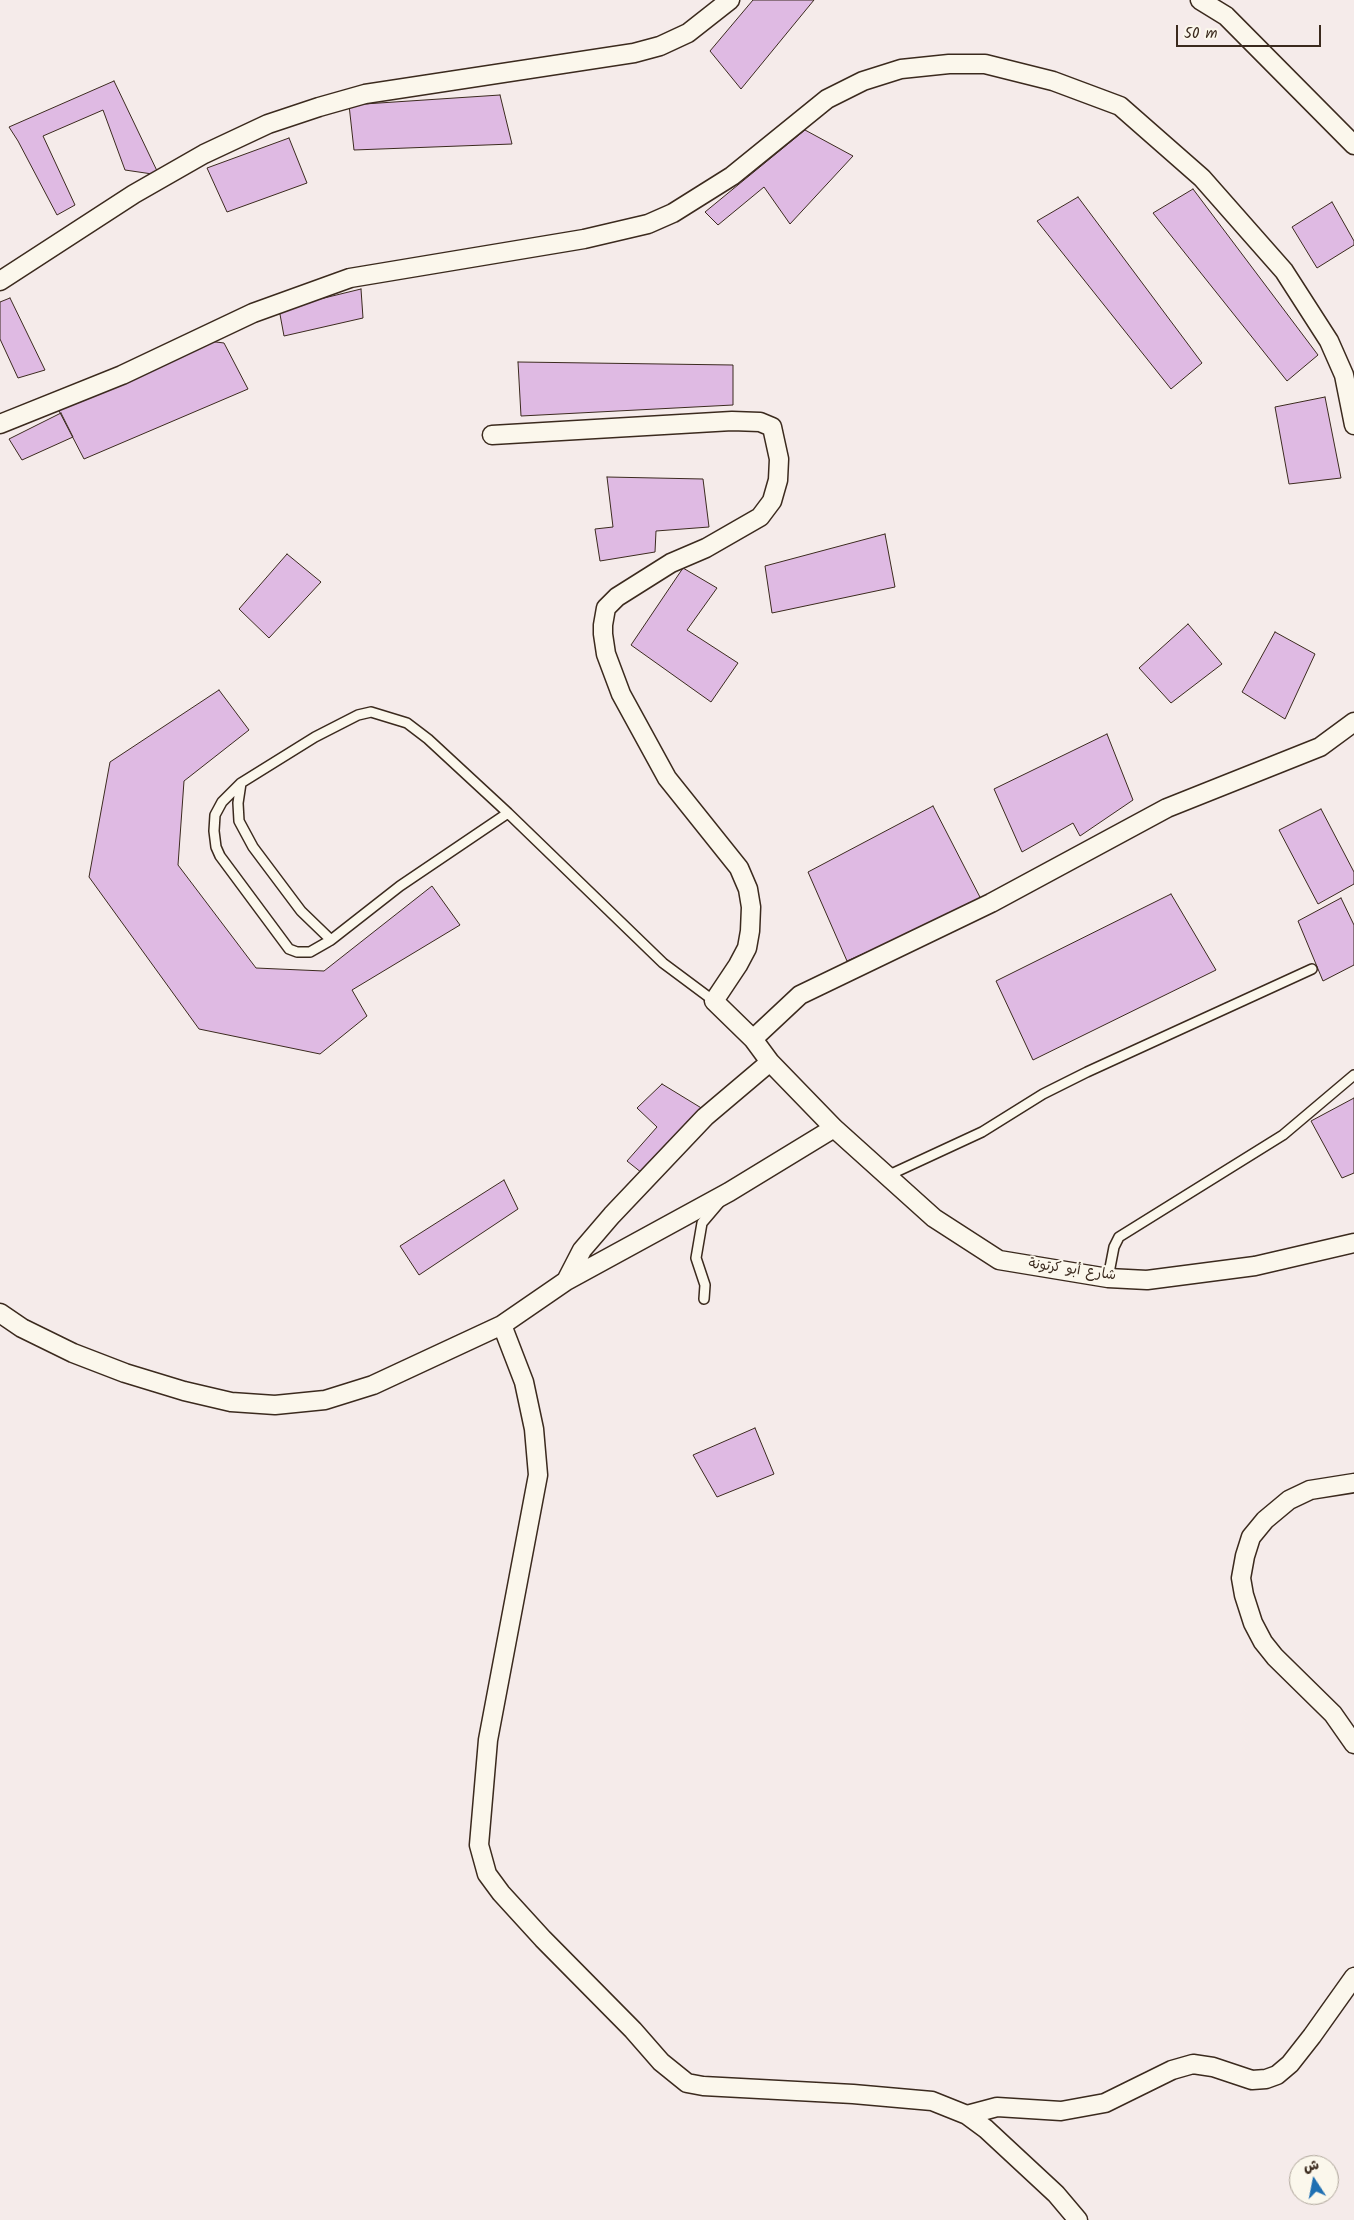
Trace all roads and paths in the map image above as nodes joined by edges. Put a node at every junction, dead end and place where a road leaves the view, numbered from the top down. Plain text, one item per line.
1 (730, 0) edge
2 (1200, 0) edge
3 (1354, 145) edge
4 (0, 281) edge
5 (1349, 373) edge
6 (0, 424) edge
7 (1354, 426) edge
8 (492, 435) dead end
9 (1354, 722) edge
10 (241, 783) junction
11 (508, 814) junction
12 (331, 940) junction
13 (1312, 969) dead end
14 (714, 1001) junction
15 (753, 1039) junction
16 (770, 1062) junction
17 (1354, 1075) edge
18 (834, 1128) junction
19 (887, 1176) junction
20 (729, 1192) junction
21 (1354, 1243) edge
22 (1108, 1278) junction
23 (566, 1281) junction
24 (704, 1299) dead end
25 (0, 1313) edge
26 (502, 1325) junction
27 (1354, 1482) edge
28 (1354, 1744) edge
29 (1354, 1977) edge
30 (967, 2115) junction
31 (1078, 2220) edge

1 - 4 street
2 - 3 street
5 - 6 street
5 - 7 street
8 - 14 street
9 - 15 street
10 - 11 lane
10 - 12 lane
10 - 12 lane
11 - 12 lane
11 - 14 lane
13 - 19 lane
14 - 15 street, شارع أبو كرتونة
15 - 16 street, شارع أبو كرتونة
16 - 18 street, شارع أبو كرتونة
16 - 23 street
17 - 22 lane
18 - 19 street, شارع أبو كرتونة
18 - 20 street
19 - 22 street, شارع أبو كرتونة
20 - 23 street
20 - 24 lane
21 - 22 street, شارع أبو كرتونة
23 - 26 street
25 - 26 street
26 - 30 street
27 - 28 street
29 - 30 street
30 - 31 street

